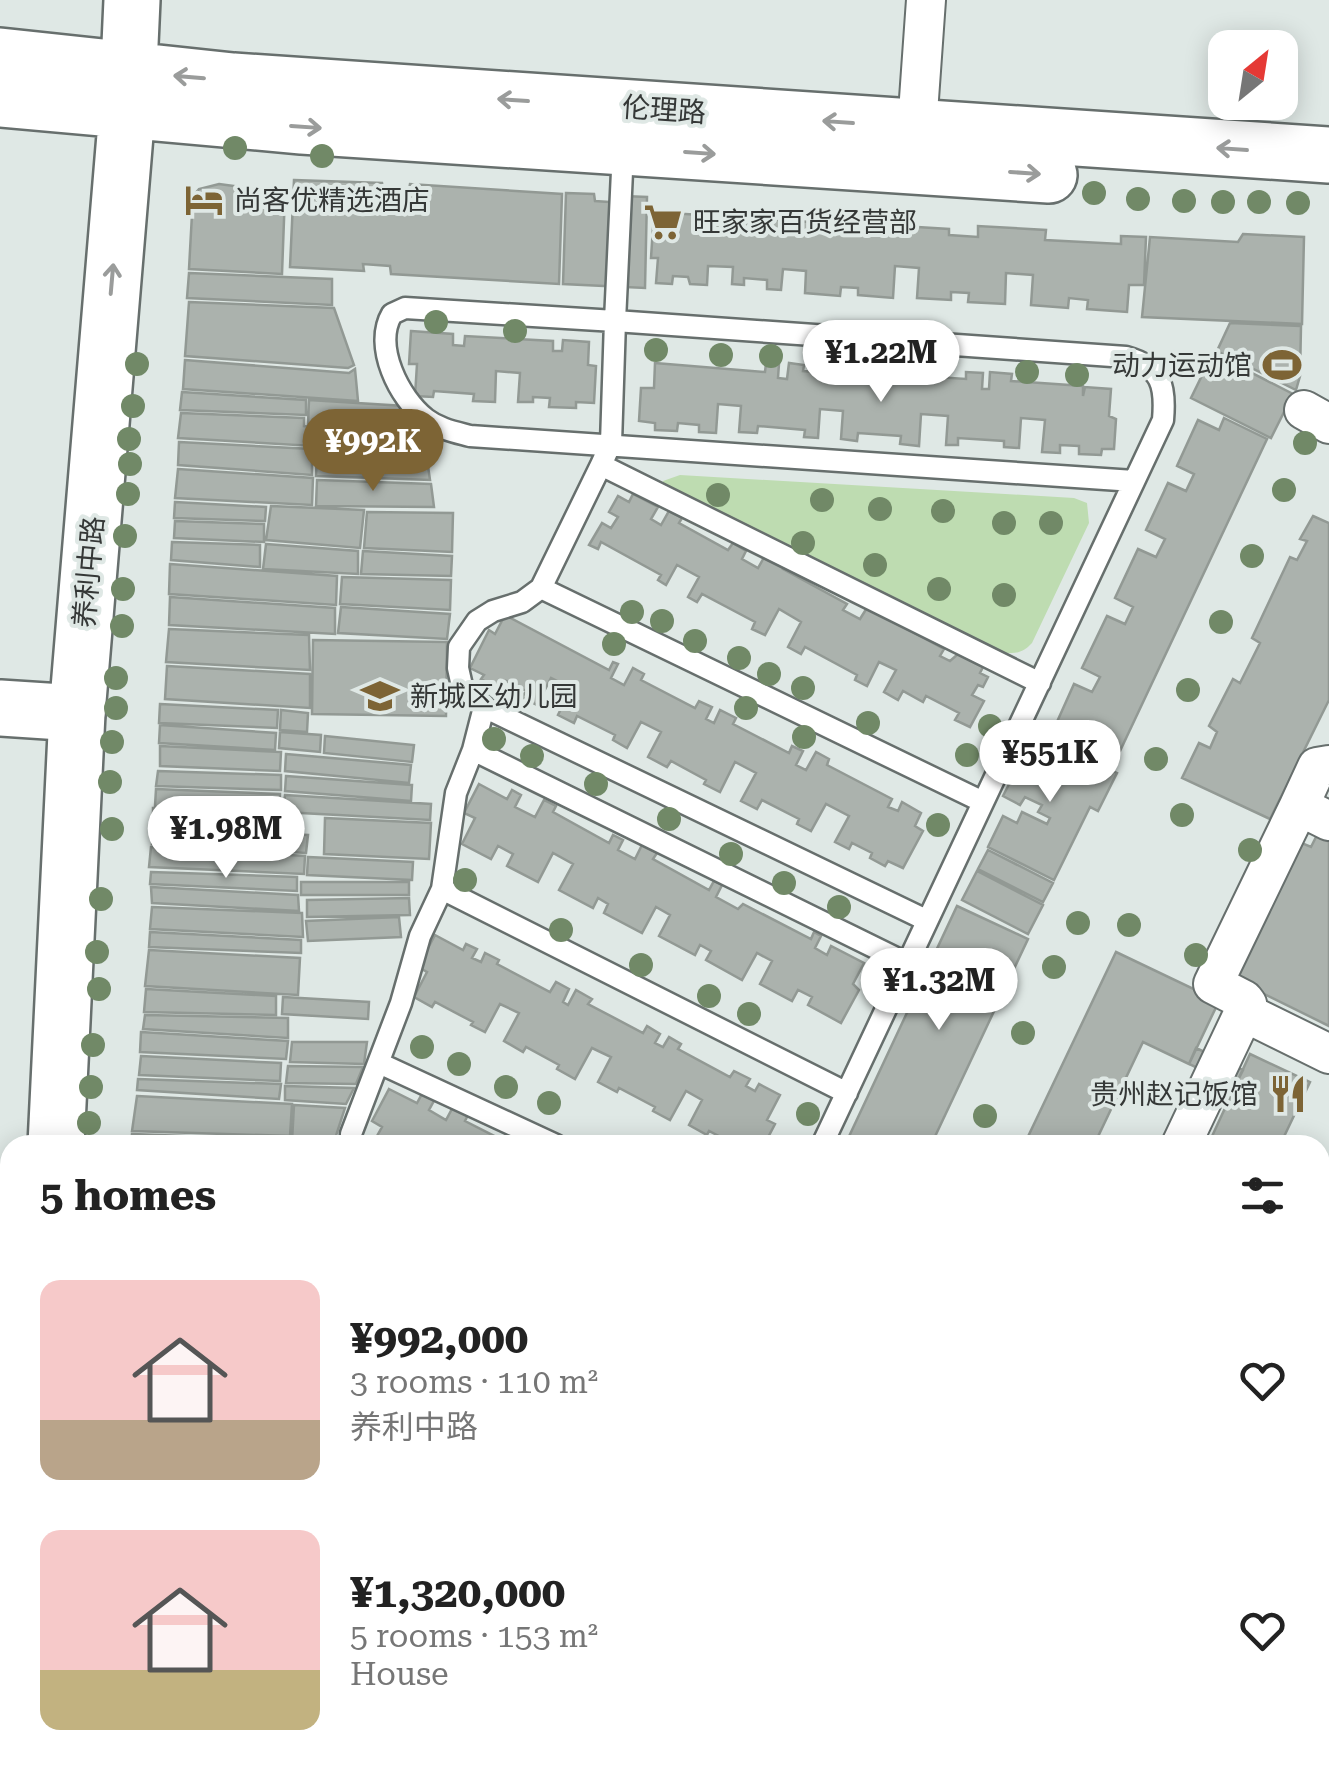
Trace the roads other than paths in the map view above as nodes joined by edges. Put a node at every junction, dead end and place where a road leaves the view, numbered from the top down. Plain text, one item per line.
1 (94, 0) edge
2 (132, 0) edge
3 (926, 0) edge
4 (0, 56) edge
5 (108, 90) junction
6 (0, 99) edge
7 (917, 128) junction
8 (623, 148) junction
9 (1329, 155) edge
10 (1329, 192) edge
11 (616, 321) junction
12 (611, 443) junction
13 (601, 465) junction
14 (1134, 481) junction
15 (542, 588) junction
16 (1040, 683) junction
17 (484, 707) junction
18 (42, 720) edge
19 (473, 750) junction
20 (1329, 765) edge
21 (981, 801) junction
22 (1314, 814) edge
23 (442, 890) junction
24 (926, 920) junction
25 (906, 962) junction
26 (1244, 1012) junction
27 (1329, 1054) edge
28 (379, 1063) junction
29 (846, 1093) junction
30 (26, 1135) edge
31 (56, 1135) edge
32 (351, 1135) edge
33 (534, 1135) edge
34 (827, 1135) edge
35 (1186, 1135) edge

1 - 5 main road, 养利中路
2 - 5 main road, 养利中路
3 - 7 street
4 - 5 main road, 伦理路
5 - 6 main road, 伦理路
7 -> 5 main road, 伦理路
5 -> 8 main road, 伦理路
5 - 18 main road, 养利中路
9 -> 7 main road, 伦理路
8 -> 10 main road, 伦理路
8 - 11 lane
11 - 12 lane
11 - 12 lane
11 - 14 lane
12 - 13 lane
12 - 14 lane
13 - 15 lane
13 - 16 lane
14 - 16 lane
15 - 17 lane
15 - 21 lane
16 - 21 lane
17 - 19 lane
17 - 24 lane
18 - 30 main road, 养利中路
18 - 31 main road, 养利中路
19 - 23 lane
19 - 25 lane
20 - 22 street
21 - 24 lane
22 - 26 street
23 - 28 lane
23 - 29 lane
24 - 25 lane
25 - 29 lane
26 - 27 street
26 - 35 street
28 - 32 lane
28 - 33 lane
29 - 34 lane

